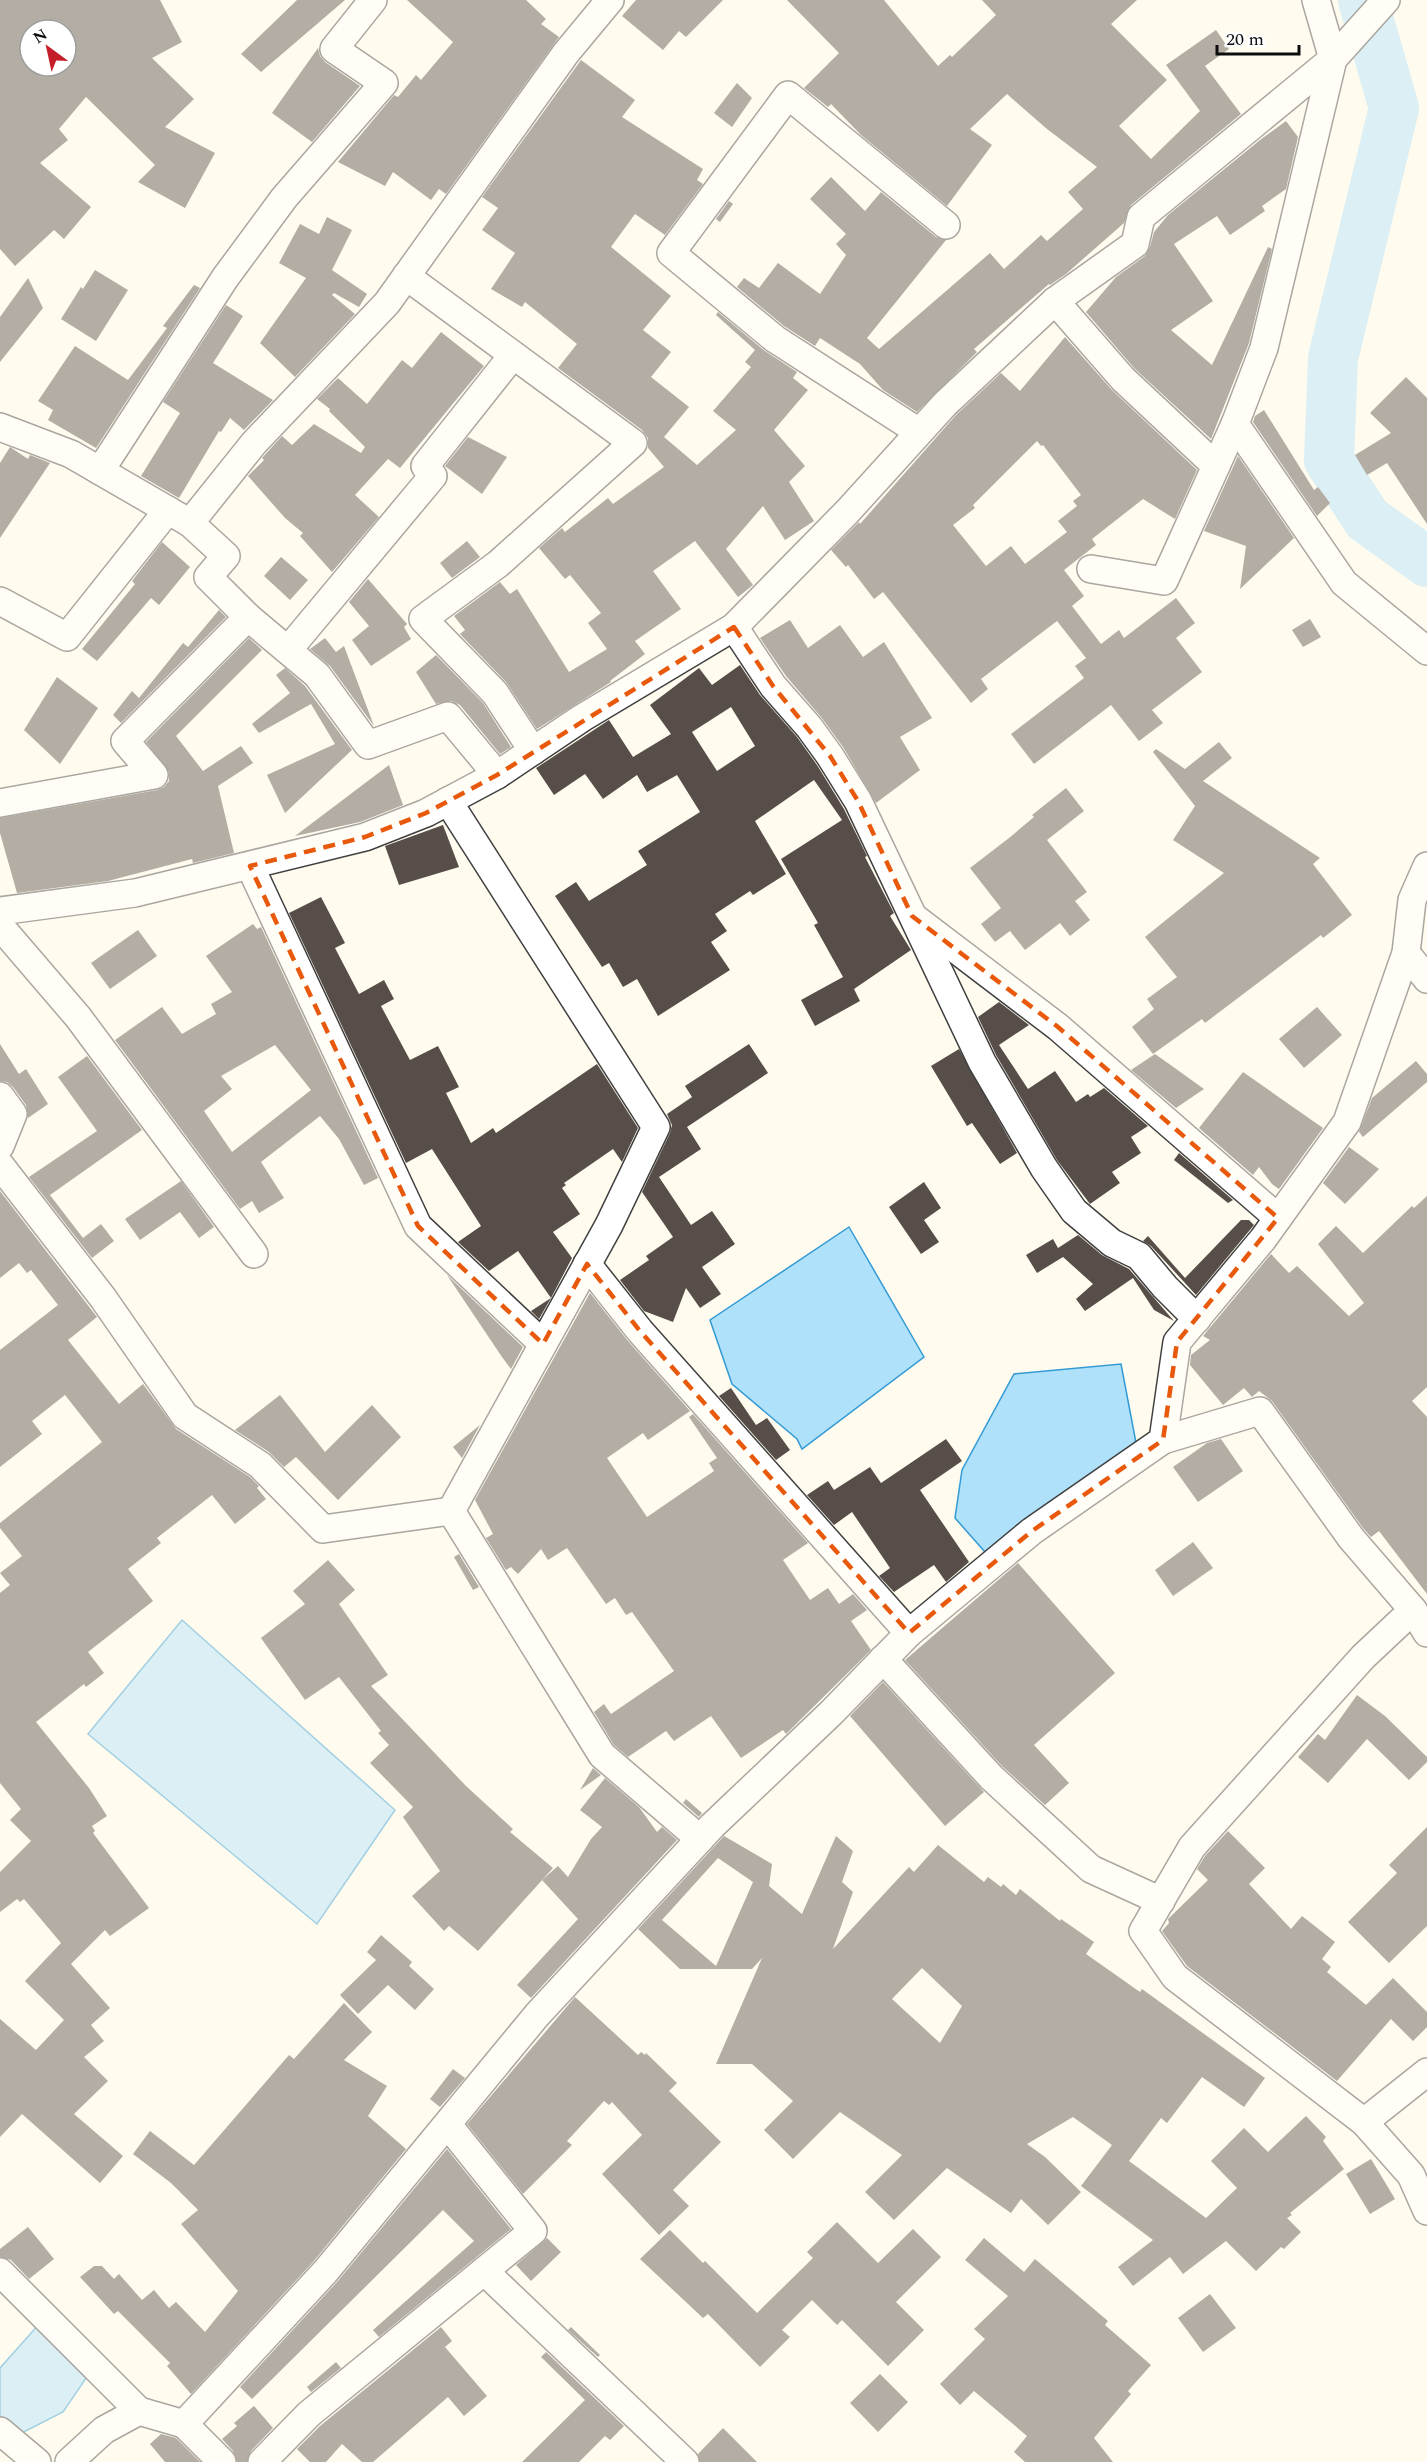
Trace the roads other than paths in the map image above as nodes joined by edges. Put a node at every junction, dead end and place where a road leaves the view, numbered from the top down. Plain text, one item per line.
1 (374, 0) edge
2 (610, 0) edge
3 (1316, 0) edge
4 (1386, 0) edge
5 (1333, 59) junction
6 (946, 225) dead end
7 (406, 276) junction
8 (1055, 301) junction
9 (513, 355) junction
10 (1235, 424) junction
11 (0, 427) edge
12 (919, 432) junction
13 (1216, 466) junction
14 (100, 471) junction
15 (179, 517) junction
16 (1091, 569) dead end
17 (0, 601) edge
18 (248, 617) junction
19 (734, 627) junction
20 (288, 650) junction
21 (1427, 651) edge
22 (533, 751) junction
23 (497, 775) junction
24 (448, 801) junction
25 (0, 803) edge
26 (250, 866) junction
27 (1427, 866) edge
28 (0, 911) edge
29 (912, 916) junction
30 (0, 926) edge
31 (1406, 953) junction
32 (1427, 980) edge
33 (1, 1101) edge
34 (0, 1146) edge
35 (0, 1165) edge
36 (1278, 1218) junction
37 (254, 1254) dead end
38 (587, 1264) junction
39 (1197, 1319) junction
40 (543, 1344) junction
41 (1163, 1440) junction
42 (451, 1511) junction
43 (1413, 1610) junction
44 (909, 1633) junction
45 (1427, 1634) edge
46 (883, 1659) junction
47 (700, 1839) junction
48 (1161, 1901) junction
49 (1427, 2072) edge
50 (1364, 2122) junction
51 (448, 2125) junction
52 (1427, 2211) edge
53 (484, 2271) junction
54 (0, 2272) edge
55 (140, 2411) junction
56 (184, 2424) junction
57 (0, 2431) edge
58 (37, 2462) edge
59 (69, 2462) edge
60 (222, 2462) edge
61 (262, 2462) edge
62 (685, 2462) edge

1 - 14 street
2 - 7 street
3 - 5 street
4 - 5 street
5 - 8 street
5 - 10 street
6 - 12 street
7 - 9 street
7 - 15 street
8 - 12 street
8 - 13 street
9 - 20 street
9 - 22 street
10 - 13 street
10 - 21 street
11 - 14 street
12 - 19 street
13 - 16 street
14 - 15 street
15 - 17 street
15 - 18 street
18 - 20 street
18 - 25 street
19 - 22 street
19 - 29 street
20 - 23 street
22 - 23 street
23 - 24 street
24 - 26 street
24 - 38 street
26 - 28 street
26 - 40 street
27 - 31 street
29 - 36 street
29 - 39 street
30 - 37 street
31 - 32 street
31 - 36 street
33 - 34 street
35 - 42 street
36 - 39 street
38 - 40 street
38 - 44 street
39 - 41 street
40 - 42 street
41 - 43 street
41 - 44 street
42 - 47 street
43 - 45 street
43 - 48 street
44 - 46 street
46 - 47 street
46 - 48 street
47 - 51 street
48 - 50 street
49 - 50 street
50 - 52 street
51 - 53 street
51 - 56 street
53 - 61 street
53 - 62 street
54 - 55 street
55 - 56 street
55 - 59 street
56 - 60 street
57 - 58 street

